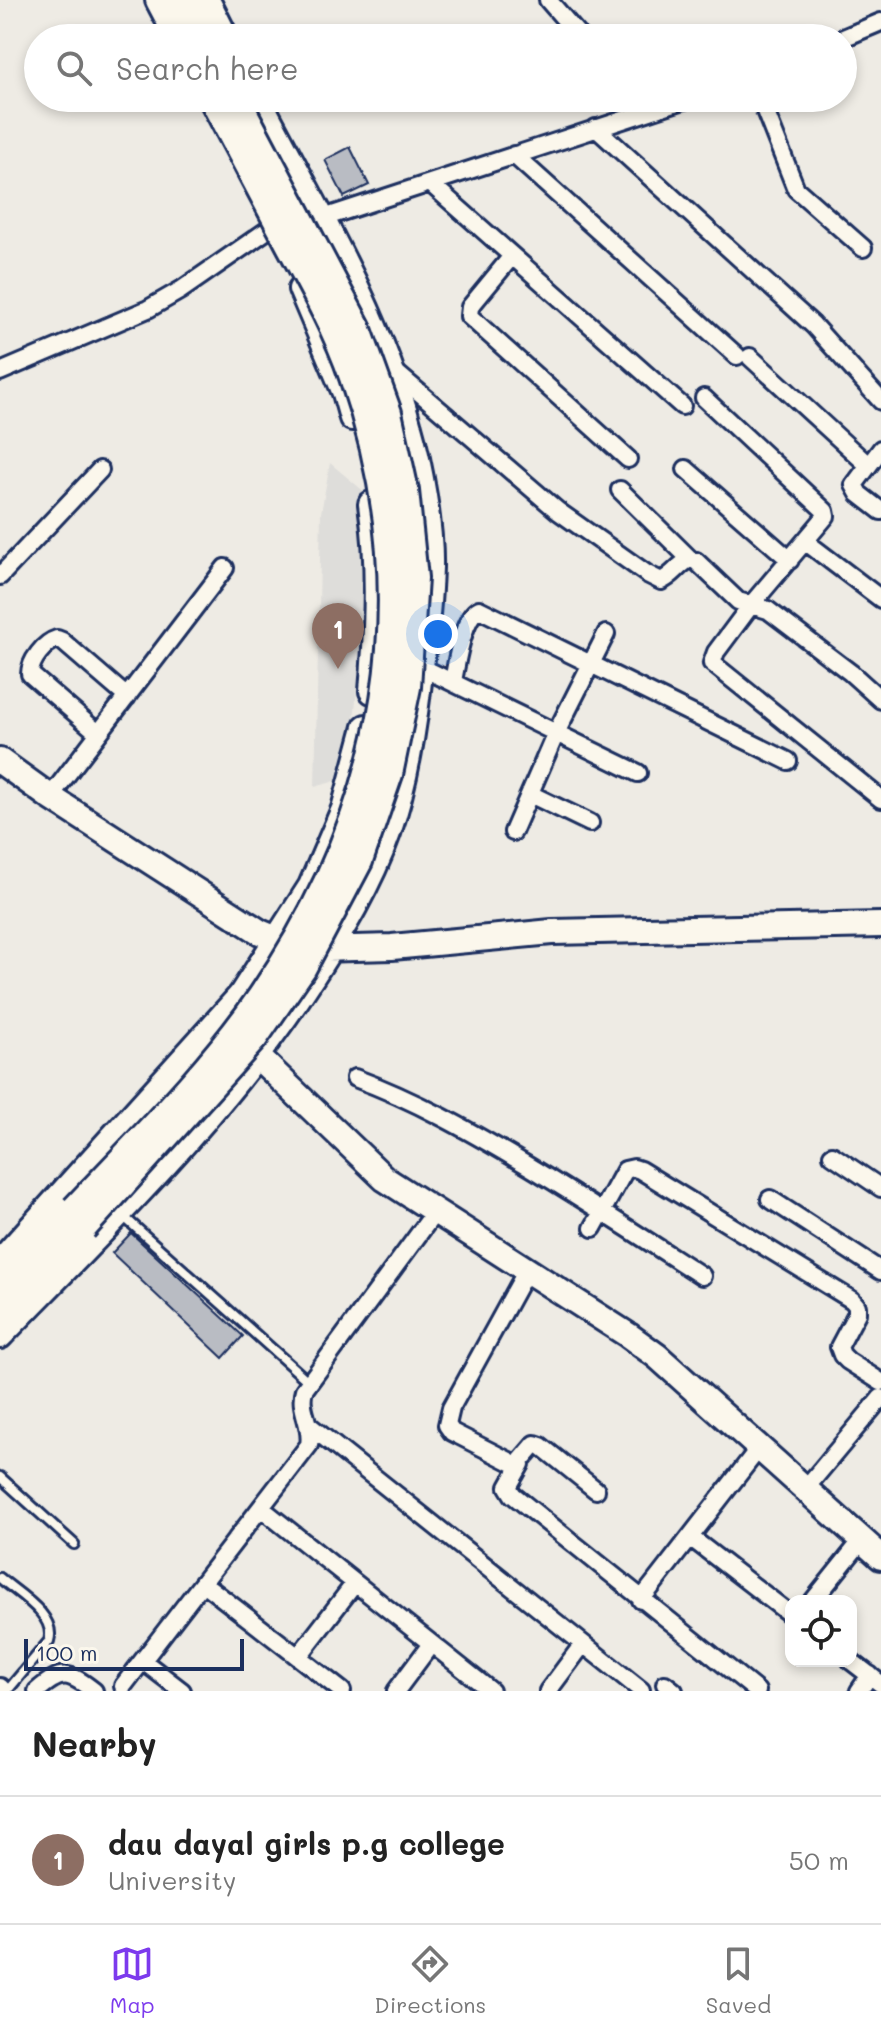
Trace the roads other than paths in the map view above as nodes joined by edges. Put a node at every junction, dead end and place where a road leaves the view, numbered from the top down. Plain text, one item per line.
1 (147, 0) edge
2 (159, 0) edge
3 (184, 0) edge
4 (207, 0) edge
5 (548, 0) edge
6 (881, 22) edge
7 (160, 24) edge
8 (172, 24) edge
9 (197, 24) edge
10 (219, 24) edge
11 (569, 24) edge
12 (857, 32) edge
13 (207, 112) edge
14 (219, 112) edge
15 (243, 112) edge
16 (265, 112) edge
17 (646, 112) edge
18 (765, 112) edge
19 (596, 128) junction
20 (514, 155) junction
21 (430, 183) junction
22 (320, 219) junction
23 (269, 229) junction
24 (863, 248) dead end
25 (512, 256) junction
26 (391, 369) junction
27 (0, 372) edge
28 (704, 398) dead end
29 (881, 401) edge
30 (682, 406) dead end
31 (881, 449) edge
32 (628, 459) dead end
33 (868, 465) junction
34 (686, 469) dead end
35 (100, 470) dead end
36 (620, 490) dead end
37 (881, 511) edge
38 (806, 542) junction
39 (690, 559) junction
40 (790, 560) junction
41 (225, 568) dead end
42 (0, 576) edge
43 (881, 599) edge
44 (751, 605) junction
45 (606, 634) dead end
46 (590, 665) junction
47 (421, 667) junction
48 (453, 681) junction
49 (127, 697) junction
50 (881, 700) edge
51 (98, 733) junction
52 (556, 733) junction
53 (0, 761) edge
54 (788, 761) dead end
55 (638, 773) dead end
56 (530, 794) junction
57 (50, 797) junction
58 (881, 799) edge
59 (590, 823) dead end
60 (513, 832) dead end
61 (881, 925) edge
62 (278, 941) junction
63 (332, 948) junction
64 (257, 1056) junction
65 (355, 1078) dead end
66 (832, 1155) dead end
67 (881, 1188) edge
68 (770, 1199) dead end
69 (602, 1211) junction
70 (435, 1212) junction
71 (119, 1213) junction
72 (79, 1219) junction
73 (593, 1228) dead end
74 (0, 1262) edge
75 (527, 1270) junction
76 (881, 1271) edge
77 (702, 1276) dead end
78 (0, 1287) edge
79 (0, 1320) edge
80 (0, 1336) edge
81 (309, 1382) junction
82 (881, 1382) edge
83 (881, 1398) edge
84 (875, 1418) edge
85 (310, 1426) junction
86 (759, 1448) junction
87 (521, 1464) junction
88 (0, 1477) edge
89 (805, 1489) junction
90 (596, 1490) dead end
91 (261, 1508) junction
92 (690, 1537) junction
93 (862, 1540) junction
94 (74, 1544) dead end
95 (881, 1557) edge
96 (0, 1578) edge
97 (203, 1583) junction
98 (355, 1583) junction
99 (818, 1595) edge
100 (641, 1600) junction
101 (785, 1610) edge
102 (431, 1644) junction
103 (583, 1644) junction
104 (298, 1657) junction
105 (143, 1661) junction
106 (857, 1666) edge
107 (875, 1680) edge
108 (123, 1686) dead end
109 (4, 1690) edge
110 (641, 1690) edge
111 (37, 1691) edge
112 (94, 1691) edge
113 (182, 1691) edge
114 (342, 1691) edge
115 (396, 1691) edge
116 (491, 1691) edge
117 (548, 1691) edge
118 (757, 1691) edge
119 (859, 1691) edge

1 - 7 main road
2 - 8 main road
3 - 9 main road
4 - 10 main road
5 - 11 street
6 - 12 street
13 - 23 main road
14 - 72 main road, bridge
15 - 72 main road, bridge
16 - 22 main road
17 - 19 street
18 - 24 street
19 - 20 street
19 - 29 street
20 - 21 street
20 - 33 street
21 - 22 street
21 - 25 street
22 - 26 main road
23 - 27 street
23 - 62 main road
25 - 30 street
25 - 32 street
26 - 39 street
26 - 47 main road
28 - 38 street
31 - 33 street
33 - 37 street
34 - 40 street
35 - 42 street
36 - 39 street
38 - 40 street
38 - 43 street
39 - 44 street
40 - 44 street
41 - 49 street
44 - 50 street
44 - 58 street
45 - 46 street
46 - 48 street
46 - 52 street
46 - 54 street
47 - 48 street
47 - 63 main road
48 - 52 street
49 - 51 street
49 - 51 street
51 - 57 street
52 - 55 street
52 - 56 street
53 - 57 main road
56 - 59 street
56 - 60 street
57 - 62 main road
61 - 63 main road
62 - 63 main road
62 - 74 main road
63 - 64 main road
64 - 70 main road
64 - 71 main road
65 - 69 street
66 - 67 street
68 - 76 street
69 - 73 street
69 - 77 street
69 - 82 street
70 - 75 main road
70 - 81 street
71 - 80 main road
71 - 81 lane
72 - 78 main road
72 - 79 main road
75 - 86 main road
75 - 87 street
81 - 85 street
83 - 84 street
84 - 89 street
85 - 91 street
85 - 103 street
86 - 89 main road
86 - 92 street
87 - 90 street
87 - 100 street
88 - 94 lane
89 - 93 main road
91 - 97 street
91 - 98 street
92 - 100 street
92 - 101 street
93 - 95 main road
93 - 99 street
96 - 109 lane
97 - 104 street
97 - 105 street
98 - 102 street
98 - 104 street
100 - 118 street
102 - 115 street
102 - 116 street
103 - 110 street
103 - 117 street
104 - 114 street
105 - 108 street
105 - 113 street
106 - 107 street
107 - 119 street
111 - 112 street

